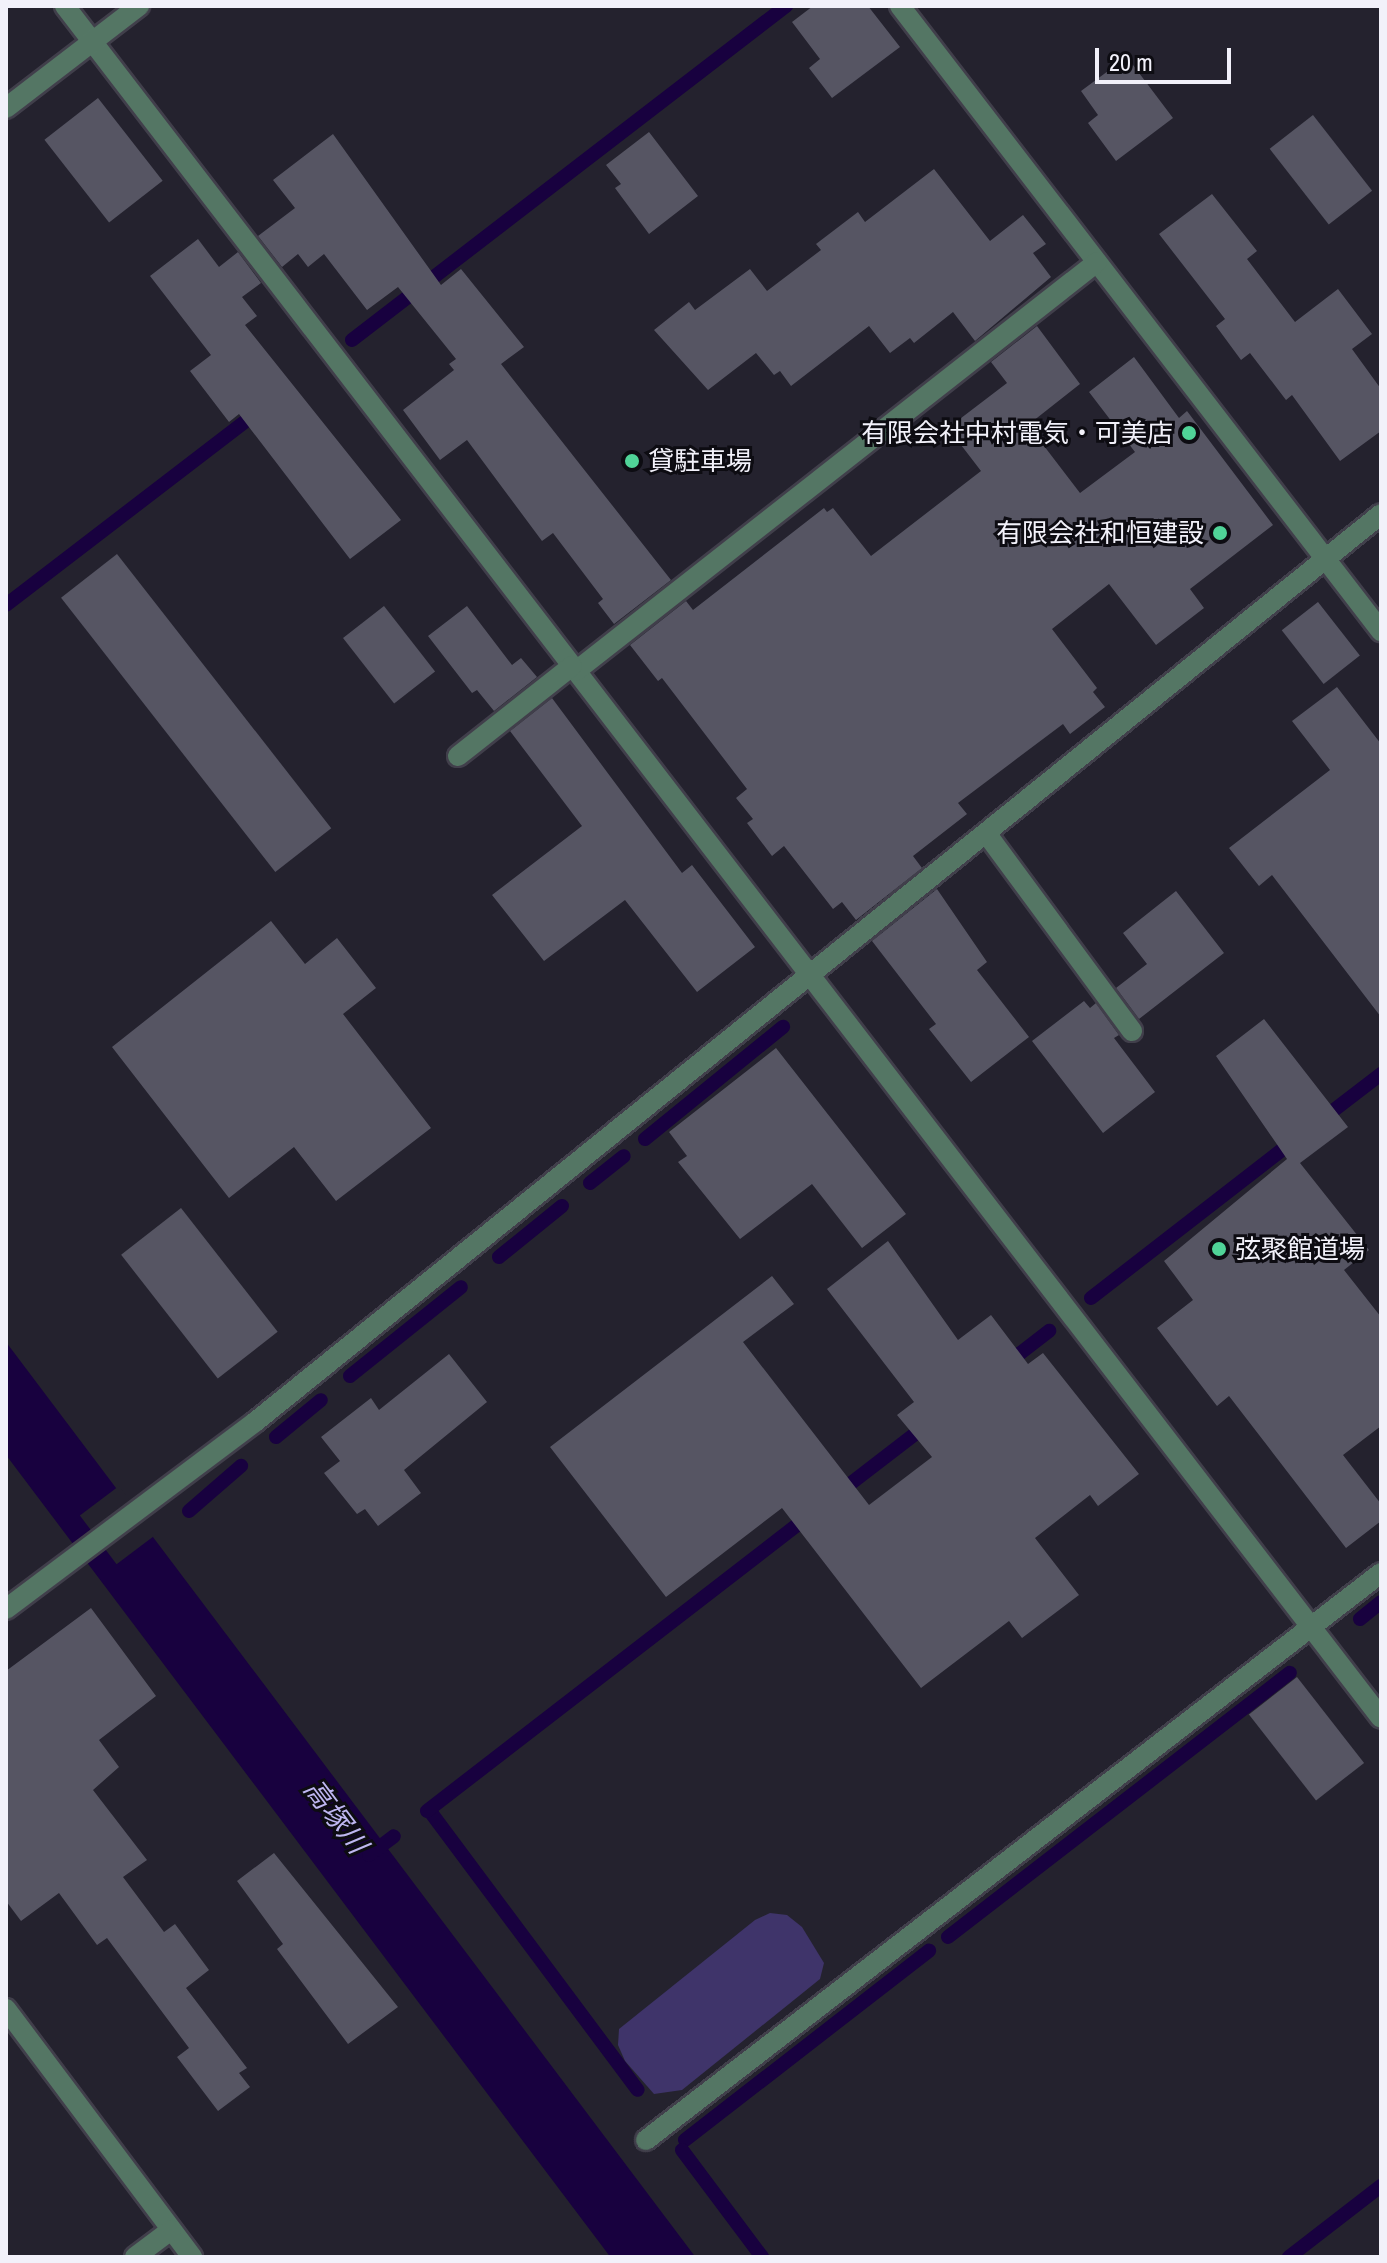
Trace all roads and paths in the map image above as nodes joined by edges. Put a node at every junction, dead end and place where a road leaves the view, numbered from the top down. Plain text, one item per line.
1 (65, 6) edge
2 (139, 6) edge
3 (900, 6) edge
4 (92, 42) junction
5 (6, 108) edge
6 (1097, 262) junction
7 (1381, 514) edge
8 (1326, 559) junction
9 (1381, 631) edge
10 (574, 669) junction
11 (458, 756) dead end
12 (986, 833) junction
13 (810, 975) junction
14 (1132, 1031) dead end
15 (1381, 1573) edge
16 (6, 1609) edge
17 (1311, 1627) junction
18 (1381, 1718) edge
19 (6, 2009) edge
20 (646, 2140) dead end
21 (171, 2230) junction
22 (135, 2257) edge
23 (192, 2257) edge

1 - 4 street
2 - 4 street
3 - 6 street
4 - 5 street
4 - 10 street
6 - 8 street
6 - 10 street
7 - 8 street
8 - 9 street
8 - 12 street
10 - 11 street
10 - 13 street
12 - 13 street
12 - 14 street
13 - 16 street
13 - 17 street
15 - 17 street
17 - 18 street
17 - 20 street
19 - 21 street
21 - 22 street
21 - 23 street

